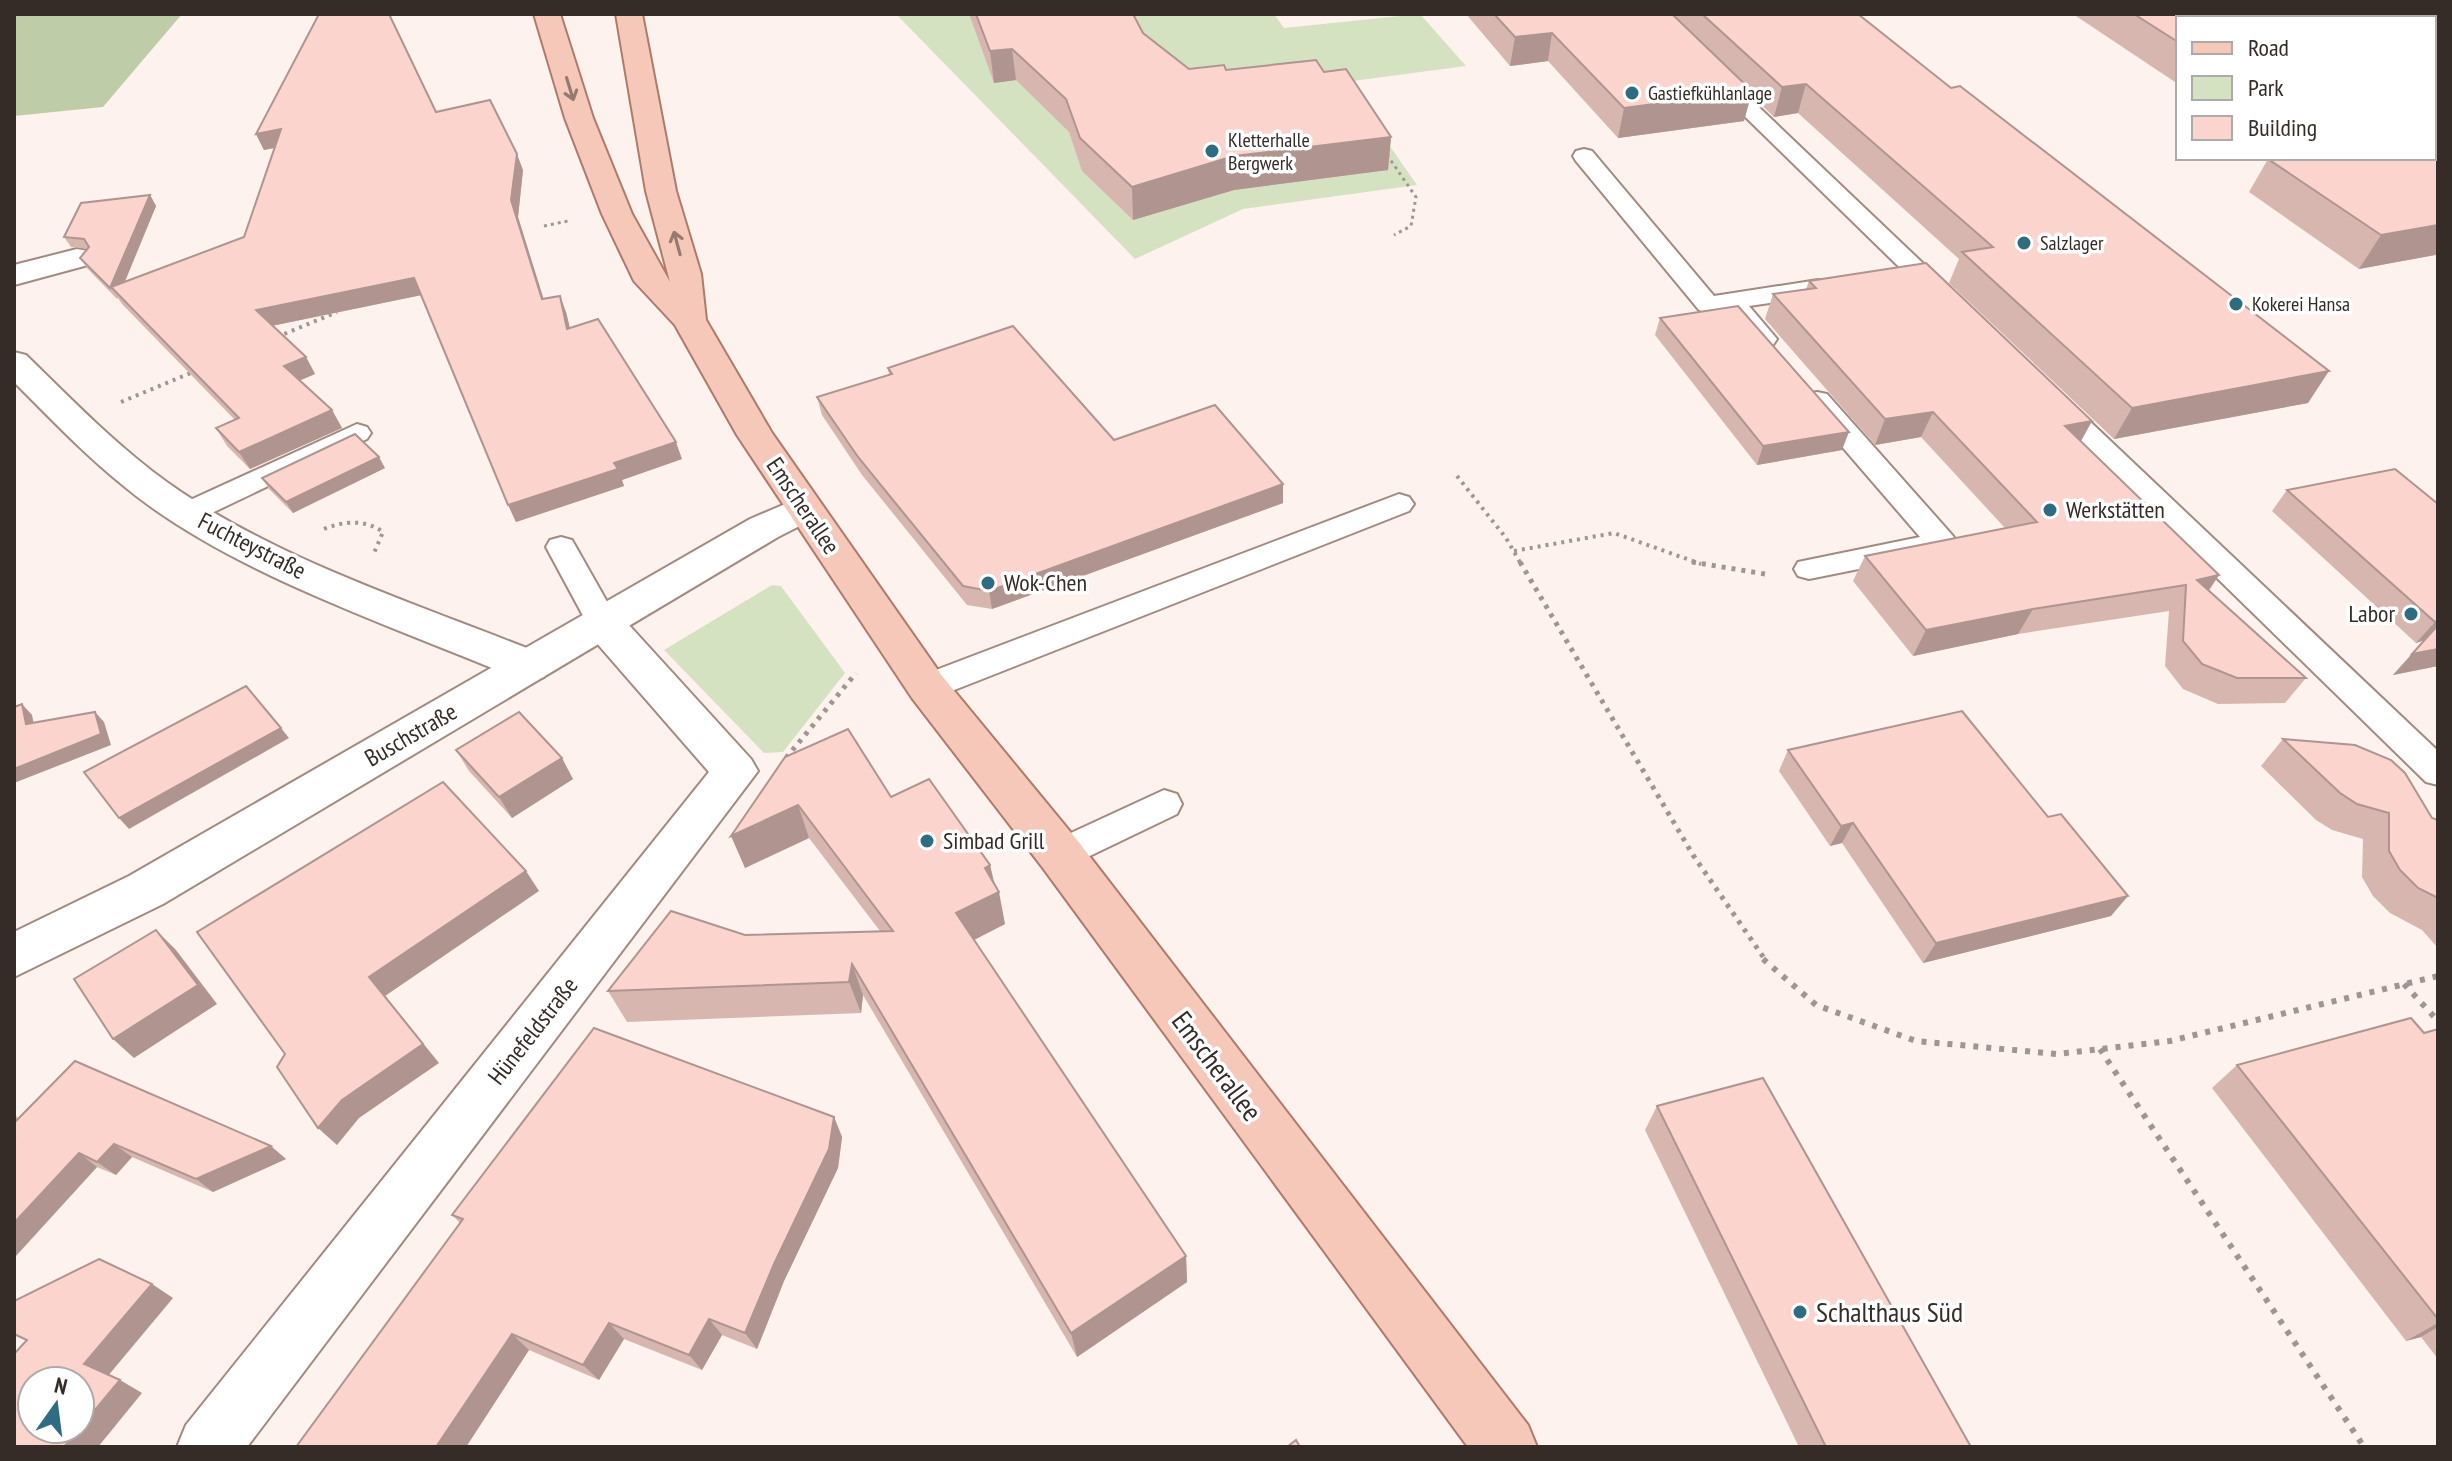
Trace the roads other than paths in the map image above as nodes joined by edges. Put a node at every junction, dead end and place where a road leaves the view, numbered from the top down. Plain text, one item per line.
1 (547, 14) edge
2 (629, 14) edge
3 (1650, 14) edge
4 (1584, 156) dead end
5 (77, 258) edge
6 (1918, 272) junction
7 (14, 275) edge
8 (1887, 277) edge
9 (1840, 284) edge
10 (1731, 301) junction
11 (1963, 316) edge
12 (689, 320) junction
13 (1781, 359) edge
14 (14, 362) edge
15 (2031, 381) edge
16 (1801, 382) edge
17 (357, 433) edge
18 (1399, 504) dead end
19 (804, 508) junction
20 (187, 513) junction
21 (561, 547) dead end
22 (1809, 569) road end
23 (603, 623) junction
24 (529, 666) junction
25 (927, 687) junction
26 (2438, 772) edge
27 (1164, 804) dead end
28 (1060, 854) junction
29 (14, 956) edge
30 (208, 1447) edge
31 (1506, 1447) edge

1 -> 12 main road, Emscherallee
12 -> 2 main road, Emscherallee
3 - 6 lane
4 - 10 lane
5 - 7 street
6 - 8 lane
6 - 11 lane
9 - 10 lane
10 - 13 lane
12 - 19 main road, Emscherallee
14 - 20 street, Fuchteystraße
15 - 26 lane
16 - 22 lane
17 - 20 lane
18 - 25 lane
19 - 23 street, Buschstraße
19 - 25 main road, Emscherallee
20 - 24 street, Fuchteystraße
21 - 23 lane
23 - 24 street, Buschstraße
23 - 30 street, Hünefeldstraße
24 - 29 street, Buschstraße
25 - 28 main road, Emscherallee
27 - 28 lane
28 - 31 main road, Emscherallee

